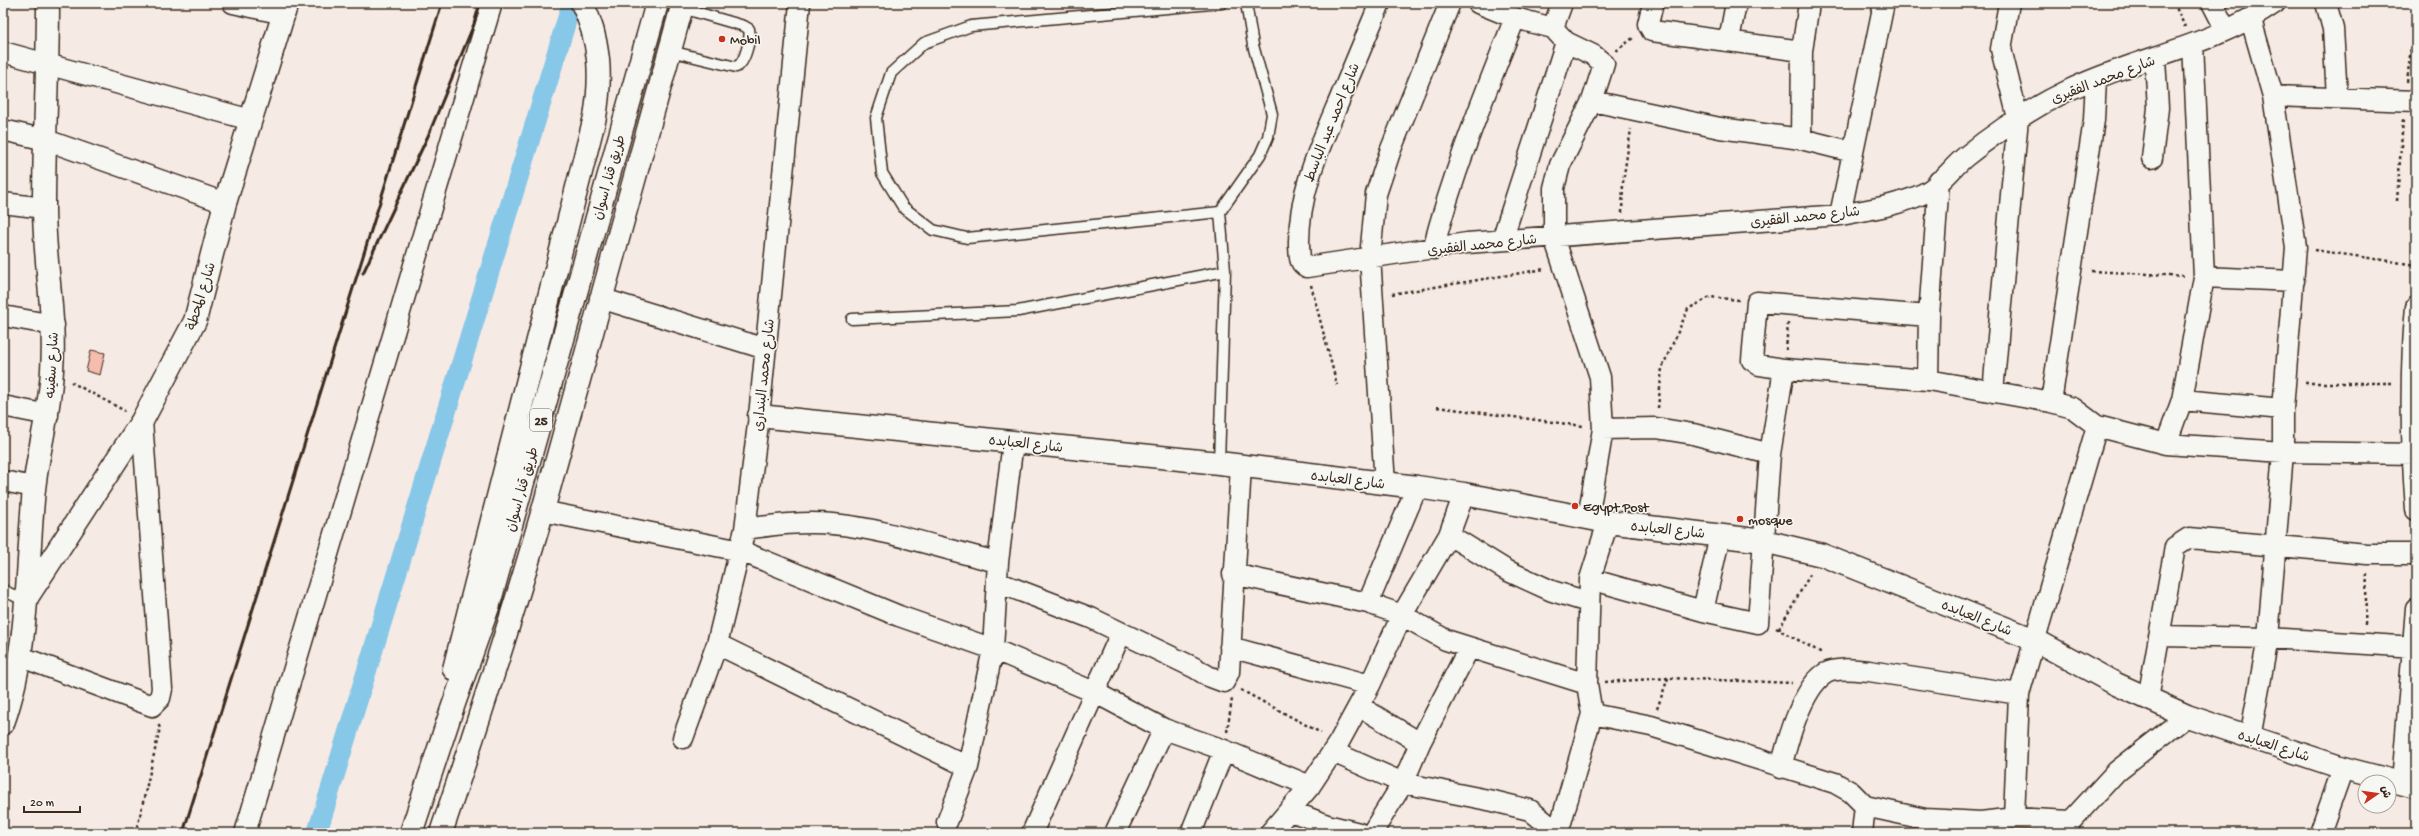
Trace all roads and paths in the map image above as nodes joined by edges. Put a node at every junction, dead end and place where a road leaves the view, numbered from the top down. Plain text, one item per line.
1 (48, 3) edge
2 (232, 3) edge
3 (492, 3) edge
4 (582, 3) edge
5 (657, 3) edge
6 (661, 3) edge
7 (800, 3) edge
8 (1222, 3) edge
9 (1246, 3) edge
10 (1380, 3) edge
11 (1450, 3) edge
12 (1562, 3) edge
13 (1653, 3) edge
14 (1736, 3) edge
15 (1809, 3) edge
16 (1884, 3) edge
17 (2009, 3) edge
18 (2174, 3) edge
19 (2212, 3) edge
20 (2275, 3) edge
21 (2326, 3) edge
22 (2416, 3) edge
23 (1485, 5) edge
24 (683, 6) edge
25 (286, 9) edge
26 (1515, 18) junction
27 (2251, 20) junction
28 (1648, 27) junction
29 (2226, 30) junction
30 (1559, 35) junction
31 (1729, 40) junction
32 (645, 44) junction
33 (2193, 44) junction
34 (670, 50) junction
35 (1802, 51) junction
36 (3, 52) edge
37 (2155, 59) junction
38 (1602, 61) junction
39 (48, 62) junction
40 (2096, 79) junction
41 (2273, 96) junction
42 (2337, 97) junction
43 (2410, 100) edge
44 (1592, 102) junction
45 (1635, 109) junction
46 (2018, 118) junction
47 (251, 120) junction
48 (3, 130) edge
49 (1801, 139) junction
50 (46, 140) junction
51 (1853, 152) junction
52 (2152, 158) dead end
53 (1939, 181) junction
54 (2397, 201) dead end
55 (3, 203) edge
56 (225, 203) junction
57 (44, 208) junction
58 (1220, 212) junction
59 (1840, 215) junction
60 (1622, 232) junction
61 (1554, 237) junction
62 (1502, 240) junction
63 (2296, 248) junction
64 (1433, 249) junction
65 (1370, 257) junction
66 (2416, 265) edge
67 (1562, 266) junction
68 (1307, 267) junction
69 (2072, 270) junction
70 (1225, 271) junction
71 (2204, 277) junction
72 (2294, 281) junction
73 (600, 298) junction
74 (1372, 298) junction
75 (1757, 302) junction
76 (1790, 305) junction
77 (2416, 307) edge
78 (3, 316) edge
79 (1929, 316) junction
80 (852, 319) dead end
81 (54, 325) junction
82 (2414, 336) edge
83 (766, 349) junction
84 (1784, 369) junction
85 (52, 371) junction
86 (1928, 380) junction
87 (2286, 382) junction
88 (2412, 384) junction
89 (1337, 385) dead end
90 (1993, 392) junction
91 (2182, 400) junction
92 (2051, 402) junction
93 (3, 406) edge
94 (1437, 407) dead end
95 (2283, 409) junction
96 (48, 416) junction
97 (759, 416) junction
98 (142, 421) junction
99 (2097, 426) junction
100 (1656, 428) junction
101 (1603, 429) junction
102 (1012, 442) junction
103 (2166, 444) junction
104 (2283, 452) junction
105 (1770, 454) junction
106 (2414, 454) edge
107 (1219, 463) junction
108 (1241, 466) junction
109 (3, 481) edge
110 (1385, 484) junction
111 (34, 487) junction
112 (1417, 487) junction
113 (1464, 494) junction
114 (2416, 510) edge
115 (542, 511) junction
116 (1598, 520) junction
117 (745, 529) junction
118 (1449, 535) junction
119 (1720, 535) junction
120 (1764, 541) junction
121 (2276, 546) junction
122 (741, 551) junction
123 (2367, 554) junction
124 (2416, 554) edge
125 (1822, 555) junction
126 (998, 562) junction
127 (1233, 574) junction
128 (1590, 580) junction
129 (997, 582) junction
130 (3, 590) edge
131 (24, 601) junction
132 (1588, 602) junction
133 (1368, 603) junction
134 (2416, 608) edge
135 (1703, 611) junction
136 (1402, 616) junction
137 (1121, 634) junction
138 (2159, 636) junction
139 (2268, 638) junction
140 (2035, 640) junction
141 (717, 644) junction
142 (2364, 644) junction
143 (1230, 647) junction
144 (2415, 647) edge
145 (1469, 648) junction
146 (993, 649) junction
147 (19, 656) junction
148 (1668, 678) junction
149 (1820, 679) junction
150 (1229, 684) junction
151 (1587, 684) junction
152 (1370, 685) junction
153 (1094, 692) junction
154 (2019, 694) junction
155 (7, 699) edge
156 (2148, 699) junction
157 (152, 706) junction
158 (1359, 706) junction
159 (451, 712) junction
160 (1592, 714) junction
161 (2187, 716) junction
162 (3, 723) edge
163 (1651, 726) junction
164 (1164, 729) junction
165 (683, 738) dead end
166 (2250, 738) junction
167 (1420, 743) junction
168 (1336, 747) junction
169 (1224, 750) junction
170 (968, 766) junction
171 (1782, 768) junction
172 (2343, 768) junction
173 (1403, 783) junction
174 (2409, 785) edge
175 (1310, 786) junction
176 (1865, 806) junction
177 (1291, 811) junction
178 (2014, 818) junction
179 (947, 822) dead end
180 (2069, 827) edge
181 (2325, 832) edge
182 (136, 833) edge
183 (245, 833) edge
184 (411, 833) edge
185 (441, 833) edge
186 (1032, 833) edge
187 (1116, 833) edge
188 (1191, 833) edge
189 (1270, 833) edge
190 (1359, 833) edge
191 (1372, 833) edge
192 (1558, 833) edge
193 (1862, 833) edge

1 - 39 main road, شارع سفينه
2 - 25 street
3 - 183 street
4 - 159 main road
5 - 32 main road, طريق قنا, اسوان / 25
6 - 24 main road
7 - 83 street, شارع محمد البندارى
8 - 58 lane
9 - 58 lane
10 - 68 street, شارع احمد عبد الباسط
11 - 65 street
12 - 30 street
13 - 28 street
14 - 31 street
15 - 35 street
16 - 51 street
17 - 46 street
18 - 33 path
19 - 29 street
20 - 27 street, شارع محمد الفقيرى
21 - 42 street
22 - 43 path
23 - 26 street
24 - 34 main road, طريق قنا, اسوان / 25
24 - 34 lane
25 - 47 main road, شارع المحطة
26 - 30 street
26 - 64 street
27 - 29 street, شارع محمد الفقيرى
27 - 41 street
28 - 31 street
28 - 38 path
29 - 33 street, شارع محمد الفقيرى
30 - 38 street
30 - 62 street
31 - 35 street
32 - 34 main road
32 - 159 main road, طريق قنا, اسوان / 25
33 - 37 street, شارع محمد الفقيرى
33 - 71 street
34 - 73 main road, طريق قنا, اسوان / 25
35 - 49 street
36 - 39 street
37 - 40 street, شارع محمد الفقيرى
37 - 52 street
38 - 44 street
39 - 47 street
39 - 50 main road, شارع سفينه
40 - 46 street, شارع محمد الفقيرى
40 - 69 street
41 - 42 street
41 - 63 street
42 - 43 street
43 - 54 path
44 - 45 street
44 - 61 street
45 - 49 street
45 - 60 path
46 - 53 street, شارع محمد الفقيرى
46 - 90 street
47 - 56 main road, شارع المحطة
48 - 50 street
49 - 51 street
50 - 56 street
50 - 57 main road, شارع سفينه
51 - 59 street
53 - 59 street, شارع محمد الفقيرى
53 - 79 street
55 - 57 street
56 - 98 main road, شارع المحطة
57 - 81 main road, شارع سفينه
58 - 70 lane
59 - 60 street, شارع محمد الفقيرى
60 - 61 street, شارع محمد الفقيرى
61 - 62 street, شارع محمد الفقيرى
61 - 67 street
62 - 64 street, شارع محمد الفقيرى
63 - 66 path
63 - 72 street
64 - 65 street, شارع محمد الفقيرى
65 - 68 street, شارع محمد الفقيرى
65 - 74 street
67 - 74 path
67 - 101 street
68 - 89 path
69 - 71 path
69 - 92 street
70 - 80 lane
70 - 107 lane
71 - 72 street
71 - 91 street
72 - 87 street
73 - 83 street
73 - 115 main road, طريق قنا, اسوان / 25
74 - 110 street
75 - 76 street
75 - 84 street
75 - 100 path
76 - 79 street
76 - 84 path
77 - 82 street
78 - 81 street
79 - 86 street
81 - 85 main road, شارع سفينه
82 - 88 street
83 - 97 street, شارع محمد البندارى
84 - 86 street
84 - 105 street
85 - 96 main road, شارع سفينه
85 - 98 path
86 - 90 street
87 - 88 path
87 - 95 street
88 - 106 street
90 - 92 street
91 - 95 street
91 - 103 street
92 - 99 street
93 - 96 street
94 - 101 path
95 - 104 street
96 - 111 main road, شارع سفينه
97 - 102 main road, شارع العبابده
97 - 117 street, شارع محمد البندارى
98 - 131 main road, شارع المحطة
98 - 157 street
99 - 103 street
99 - 140 street
100 - 101 street
100 - 105 street
101 - 116 street
102 - 107 main road, شارع العبابده
102 - 126 street
103 - 104 street
104 - 106 street
104 - 121 street
105 - 120 street
106 - 114 street
107 - 108 main road, شارع العبابده
108 - 110 main road, شارع العبابده
108 - 127 street
109 - 111 street
110 - 112 main road, شارع العبابده
111 - 131 main road, شارع سفينه
112 - 113 main road, شارع العبابده
112 - 133 street
113 - 116 main road, شارع العبابده
113 - 118 street
115 - 122 street
115 - 185 main road, طريق قنا, اسوان / 25
116 - 119 main road, شارع العبابده
116 - 128 street
117 - 122 street, شارع محمد البندارى
117 - 126 street
118 - 132 street
118 - 136 street
119 - 120 main road, شارع العبابده
119 - 135 street
120 - 125 main road, شارع العبابده
120 - 135 street
121 - 123 street
121 - 138 street
121 - 139 street
122 - 141 street, شارع محمد البندارى
122 - 146 street
123 - 124 street
123 - 142 path
125 - 140 main road, شارع العبابده
125 - 149 path
126 - 129 street
127 - 133 street
127 - 143 street
128 - 132 street
128 - 135 street
129 - 137 street
129 - 146 street
130 - 131 lane
131 - 147 main road, شارع سفينه
132 - 151 street
133 - 136 street
134 - 144 street
136 - 145 street
136 - 152 street
137 - 150 street
137 - 153 street
138 - 139 street
138 - 156 street
139 - 142 street
139 - 166 street
140 - 154 street
140 - 156 main road, شارع العبابده
141 - 165 street, شارع محمد البندارى
141 - 170 street
142 - 144 street
143 - 150 street
143 - 152 street
144 - 174 street
145 - 151 street
145 - 167 street
146 - 153 street
146 - 170 street
147 - 155 main road, شارع سفينه
147 - 157 street
148 - 149 path
148 - 151 path
148 - 163 path
149 - 154 street
149 - 171 street
150 - 168 path
150 - 169 path
151 - 160 street
152 - 158 street
153 - 164 street
153 - 186 street
154 - 178 street
155 - 162 main road, شارع سفينه
156 - 161 main road, شارع العبابده
157 - 182 path
158 - 167 street
158 - 168 street
159 - 184 main road, طريق قنا, اسوان / 25
160 - 163 street
160 - 192 street
161 - 166 main road, شارع العبابده
161 - 180 street
163 - 171 street
164 - 169 street
164 - 187 street
166 - 172 main road, شارع العبابده
167 - 173 street
168 - 173 street
168 - 175 street
169 - 175 street
169 - 188 street
170 - 179 street
171 - 176 street
172 - 174 main road, شارع العبابده
172 - 181 street
173 - 191 street
173 - 192 street
175 - 177 street
176 - 178 street
176 - 193 street
177 - 189 street
177 - 190 street
178 - 180 street

